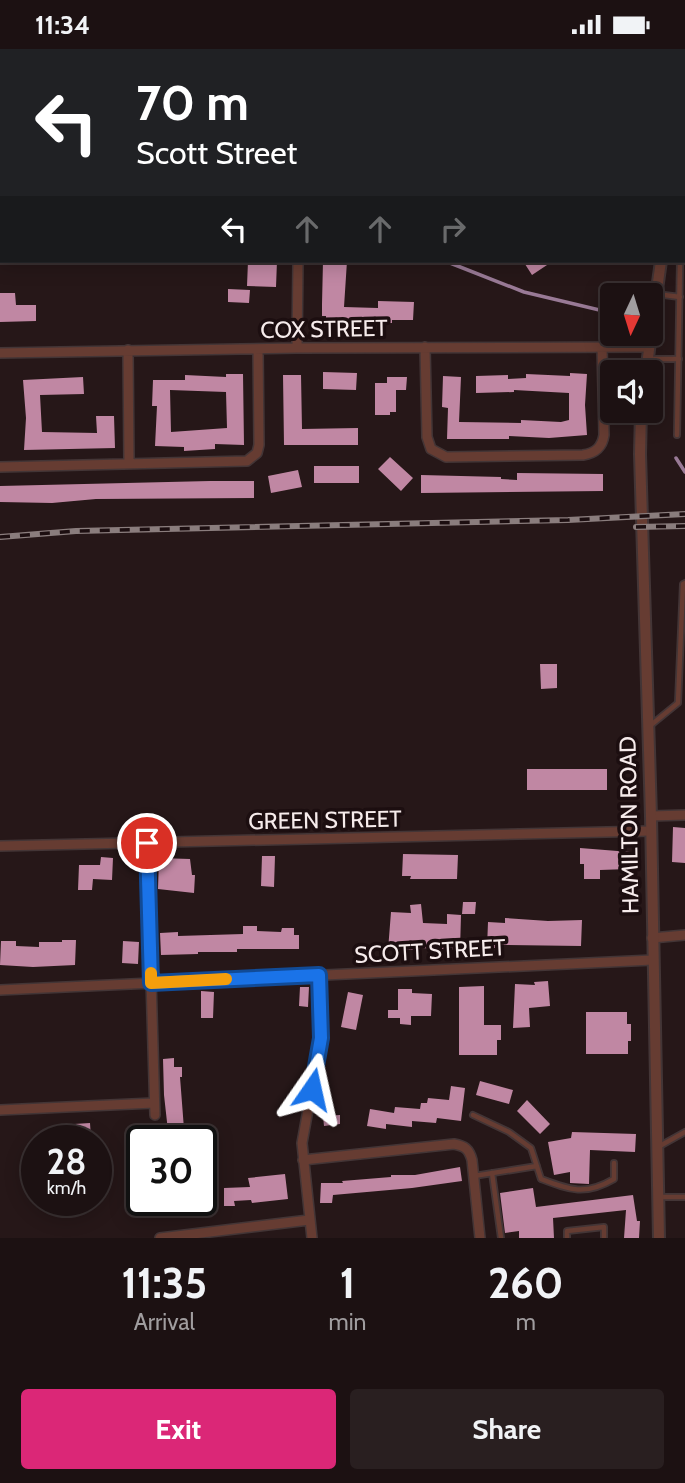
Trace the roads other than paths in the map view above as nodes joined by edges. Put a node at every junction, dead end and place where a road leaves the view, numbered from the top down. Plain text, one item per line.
1 (298, 263) edge
2 (661, 263) edge
3 (680, 263) edge
4 (658, 283) edge
5 (663, 295) edge
6 (680, 297) junction
7 (425, 347) junction
8 (600, 347) edge
9 (602, 347) edge
10 (649, 347) edge
11 (298, 348) junction
12 (258, 349) junction
13 (128, 350) junction
14 (0, 353) edge
15 (647, 359) joint
16 (679, 359) junction
17 (640, 423) edge
18 (677, 435) dead end
19 (129, 464) junction
20 (0, 467) edge
21 (685, 583) edge
22 (648, 728) junction
23 (685, 815) edge
24 (651, 816) junction
25 (651, 831) junction
26 (147, 843) junction
27 (0, 846) edge
28 (685, 935) edge
29 (652, 938) junction
30 (653, 960) junction
31 (319, 975) junction
32 (151, 983) junction
33 (0, 990) edge
34 (154, 1103) junction
35 (0, 1110) edge
36 (155, 1115) dead end
37 (473, 1115) dead end
38 (685, 1132) edge
39 (657, 1147) junction
40 (303, 1160) junction
41 (614, 1163) dead end
42 (537, 1166) junction
43 (492, 1173) junction
44 (474, 1176) junction
45 (658, 1197) junction
46 (685, 1197) edge
47 (309, 1220) junction
48 (160, 1238) edge
49 (312, 1238) edge
50 (480, 1238) edge
51 (501, 1238) edge
52 (567, 1238) edge
53 (604, 1238) edge
54 (659, 1238) edge

1 - 11 street
2 - 4 street
3 - 6 lane
5 - 6 lane
6 - 16 lane
7 - 8 street, COX STREET
7 - 9 street
7 - 11 street, COX STREET
10 - 15 street
11 - 12 street, COX STREET
12 - 13 street, COX STREET
12 - 19 street
13 - 14 street, COX STREET
13 - 19 street
15 - 16 lane
16 - 18 lane
17 - 22 street, HAMILTON ROAD
19 - 20 street
21 - 22 lane
22 - 24 street, HAMILTON ROAD
23 - 24 street
24 - 25 street, HAMILTON ROAD
25 - 26 street, GREEN STREET
25 - 29 street, HAMILTON ROAD
26 - 27 street, GREEN STREET
26 - 32 street
28 - 29 street
29 - 30 street, HAMILTON ROAD
30 - 31 street, SCOTT STREET
30 - 39 street, HAMILTON ROAD
31 - 32 street, SCOTT STREET
31 - 40 street
32 - 33 street, SCOTT STREET
32 - 34 street
34 - 35 street
34 - 36 street
37 - 42 lane
38 - 39 lane
39 - 45 street, HAMILTON ROAD
40 - 44 street
40 - 47 street
41 - 42 lane
42 - 43 lane
43 - 44 lane
43 - 51 lane
44 - 50 street
45 - 46 lane
45 - 54 street, HAMILTON ROAD
47 - 48 street
47 - 49 street
52 - 53 lane

